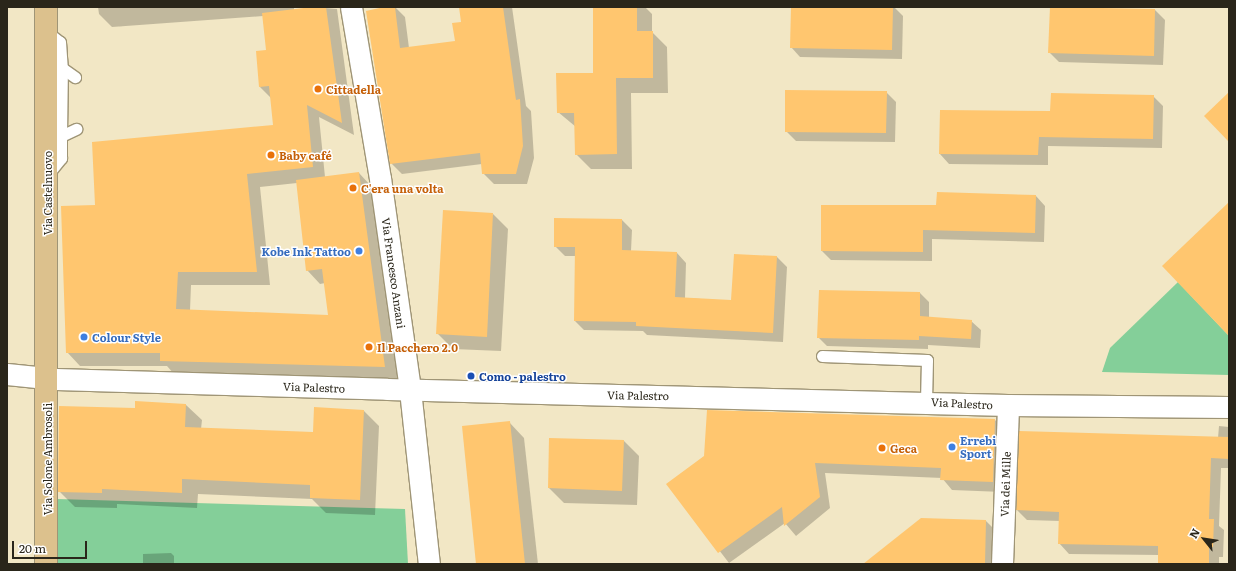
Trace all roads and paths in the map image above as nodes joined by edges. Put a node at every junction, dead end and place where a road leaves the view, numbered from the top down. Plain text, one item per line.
1 (46, 7) edge
2 (351, 7) edge
3 (47, 32) junction
4 (62, 68) junction
5 (75, 77) dead end
6 (76, 129) dead end
7 (61, 136) junction
8 (47, 174) junction
9 (822, 356) dead end
10 (16, 375) edge
11 (47, 379) junction
12 (410, 390) junction
13 (926, 401) junction
14 (1008, 405) junction
15 (1229, 407) edge
16 (46, 564) edge
17 (428, 564) edge
18 (1002, 564) edge

1 - 3 main road, Via Castelnuovo
2 - 12 street, Via Francesco Anzani
3 - 4 lane
3 - 8 main road, Via Castelnuovo
4 - 5 lane
4 - 7 lane
6 - 7 lane
7 - 8 lane
8 - 11 main road, Via Castelnuovo
9 - 13 lane
10 - 11 street, Via Palestro
11 - 12 street, Via Palestro
11 - 16 main road, Via Solone Ambrosoli
12 - 13 street, Via Palestro
12 - 17 street, Via Francesco Anzani
13 - 14 street, Via Palestro
14 - 15 street, Via Palestro
14 - 18 street, Via dei Mille

